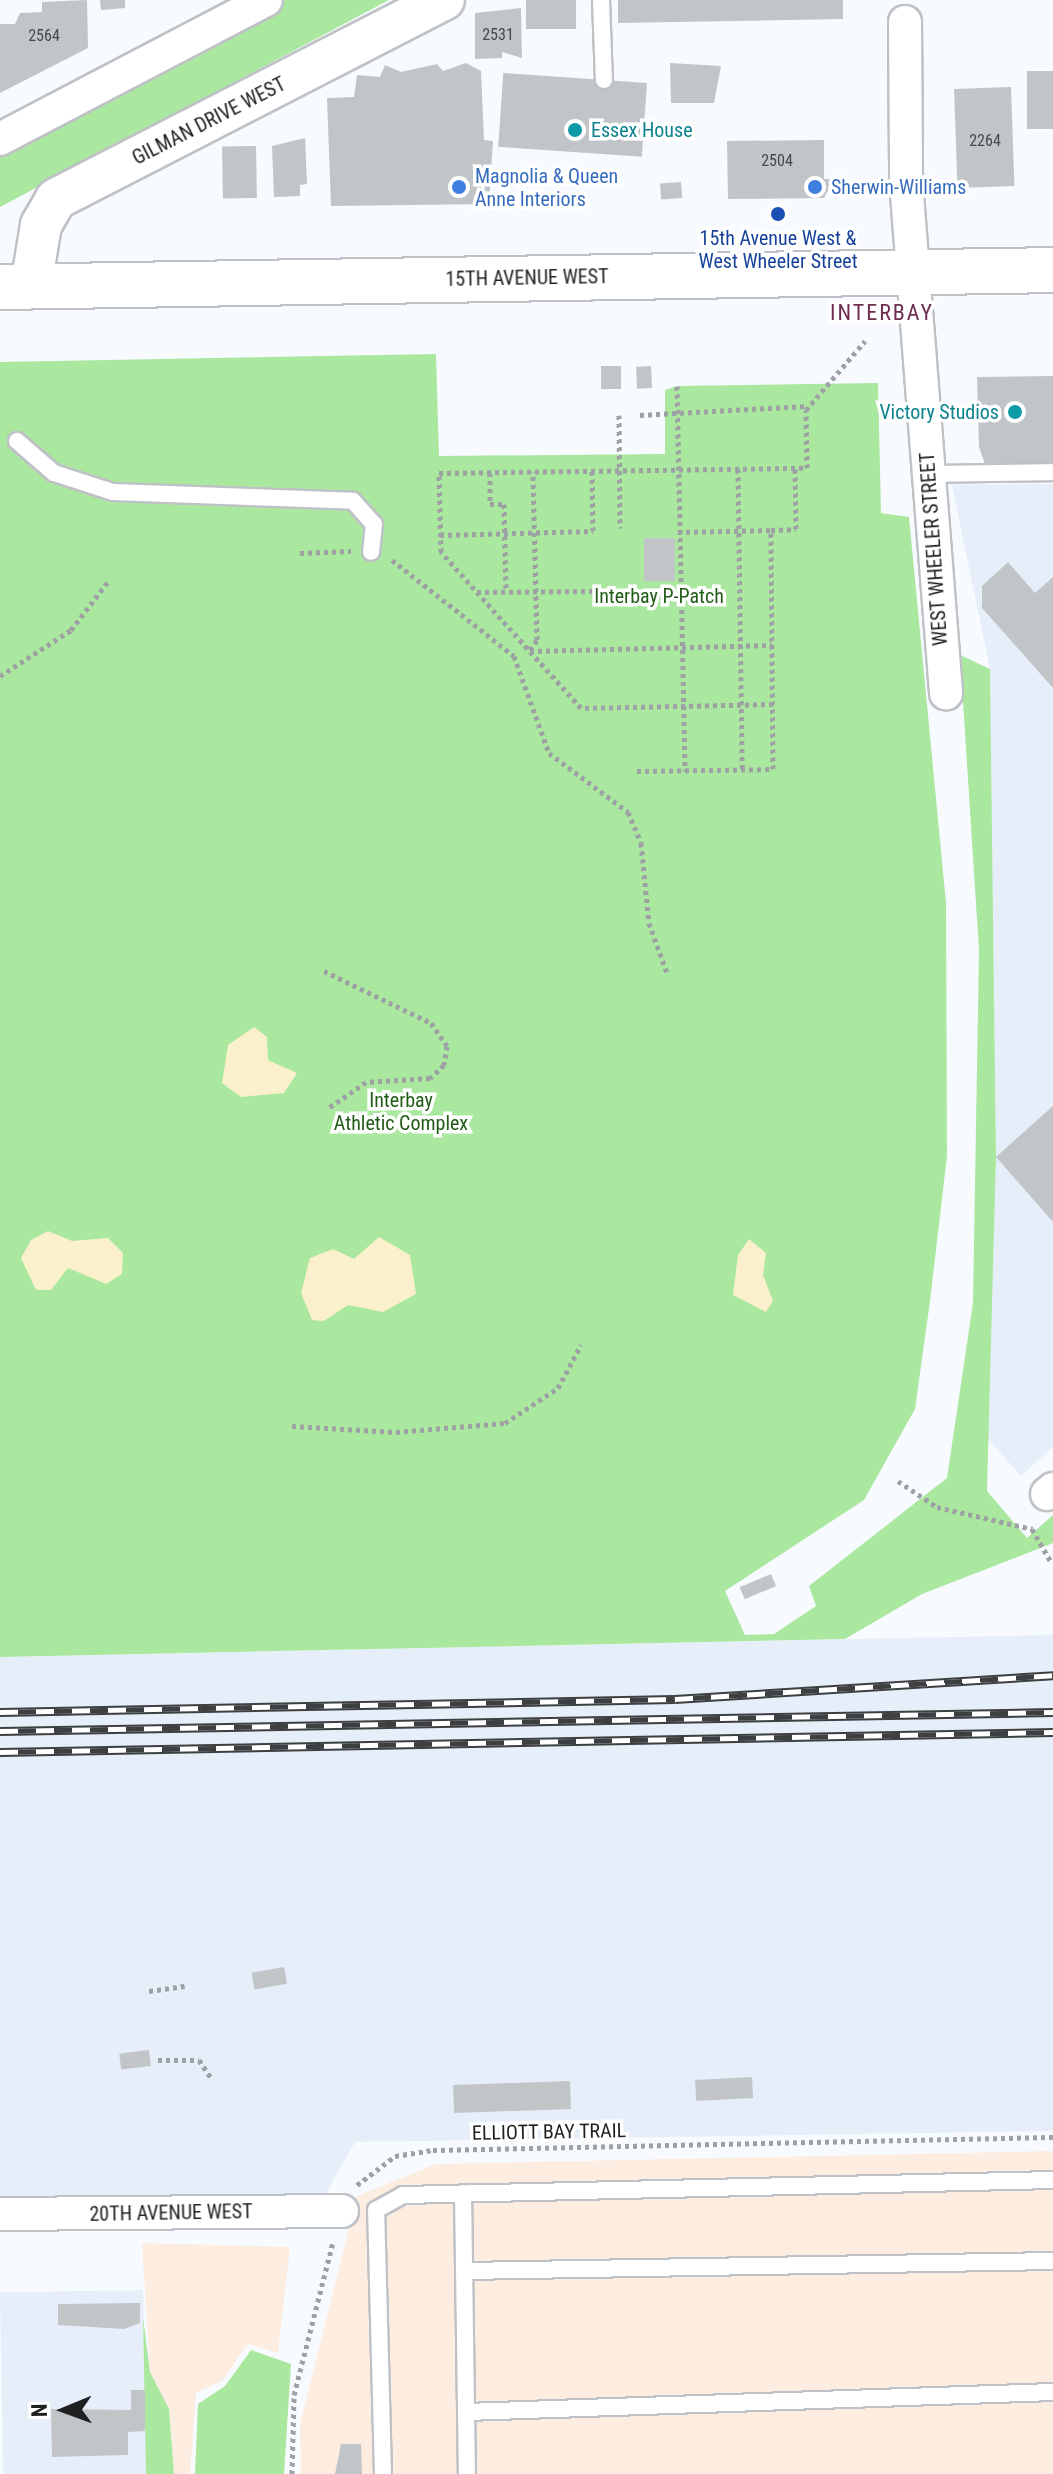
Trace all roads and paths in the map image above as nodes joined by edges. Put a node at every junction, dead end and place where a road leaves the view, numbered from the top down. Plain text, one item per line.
1 (266, 0) edge
2 (444, 0) edge
3 (601, 0) edge
4 (905, 22) dead end
5 (604, 80) dead end
6 (0, 139) edge
7 (1053, 270) edge
8 (912, 273) junction
9 (16, 286) edge
10 (865, 341) dead end
11 (677, 386) dead end
12 (808, 406) junction
13 (677, 409) junction
14 (619, 415) dead end
15 (640, 415) dead end
16 (17, 441) dead end
17 (795, 468) junction
18 (738, 469) junction
19 (677, 470) junction
20 (592, 471) junction
21 (619, 471) junction
22 (533, 472) junction
23 (1053, 472) edge
24 (490, 473) junction
25 (928, 474) junction
26 (620, 528) dead end
27 (771, 530) junction
28 (738, 531) junction
29 (678, 532) junction
30 (534, 533) junction
31 (505, 534) junction
32 (440, 535) junction
33 (371, 552) junction
34 (300, 553) dead end
35 (110, 579) dead end
36 (506, 591) junction
37 (535, 591) junction
38 (592, 591) dead end
39 (476, 592) junction
40 (772, 645) junction
41 (739, 646) junction
42 (680, 648) junction
43 (529, 651) junction
44 (0, 676) edge
45 (946, 693) dead end
46 (773, 704) junction
47 (741, 705) junction
48 (681, 706) junction
49 (742, 770) junction
50 (637, 771) dead end
51 (685, 771) junction
52 (324, 971) dead end
53 (668, 976) dead end
54 (327, 1109) dead end
55 (581, 1345) dead end
56 (292, 1426) dead end
57 (898, 1481) dead end
58 (1051, 1562) dead end
59 (185, 1986) dead end
60 (149, 1991) dead end
61 (158, 2060) dead end
62 (212, 2079) dead end
63 (1053, 2137) edge
64 (1053, 2180) edge
65 (463, 2193) junction
66 (342, 2211) junction
67 (0, 2214) edge
68 (1053, 2261) edge
69 (464, 2271) junction
70 (1053, 2392) edge
71 (466, 2412) junction
72 (292, 2474) edge
73 (383, 2474) edge
74 (467, 2474) edge

1 - 6 street
2 - 9 street, GILMAN DRIVE WEST
3 - 5 lane
4 - 8 street, WEST WHEELER STREET
7 - 8 main road, 15TH AVENUE WEST
8 - 9 main road, 15TH AVENUE WEST
8 - 25 street, WEST WHEELER STREET
10 - 12 path
11 - 13 path
12 - 13 path
12 - 17 path
13 - 15 path
13 - 19 path
14 - 21 path
16 - 33 lane
17 - 18 path
17 - 27 path
18 - 19 path
18 - 28 path
19 - 21 path
19 - 29 path
20 - 21 path
20 - 22 path
20 - 30 path
21 - 26 path
22 - 24 path
22 - 30 path
23 - 25 lane
24 - 31 path
24 - 32 path
25 - 45 street, WEST WHEELER STREET
27 - 28 path
27 - 40 path
28 - 29 path
28 - 41 path
29 - 42 path
30 - 31 path
30 - 37 path
31 - 32 path
31 - 36 path
32 - 39 path
33 - 34 path
33 - 53 path
35 - 44 path
36 - 37 path
36 - 39 path
37 - 38 path
37 - 43 path
39 - 43 path
40 - 41 path
40 - 46 path
41 - 42 path
41 - 47 path
42 - 43 path
42 - 48 path
43 - 48 path
46 - 47 path
46 - 49 path
47 - 48 path
47 - 49 path
48 - 51 path
49 - 51 path
50 - 51 path
52 - 54 path
55 - 56 path
57 - 58 path
59 - 60 path
61 - 62 path
63 - 66 path, ELLIOTT BAY TRAIL
64 - 65 lane
65 - 69 lane
65 - 73 lane
66 - 67 street, 20TH AVENUE WEST
66 - 72 path, ELLIOTT BAY TRAIL
68 - 69 lane
69 - 71 lane
70 - 71 lane
71 - 74 lane

